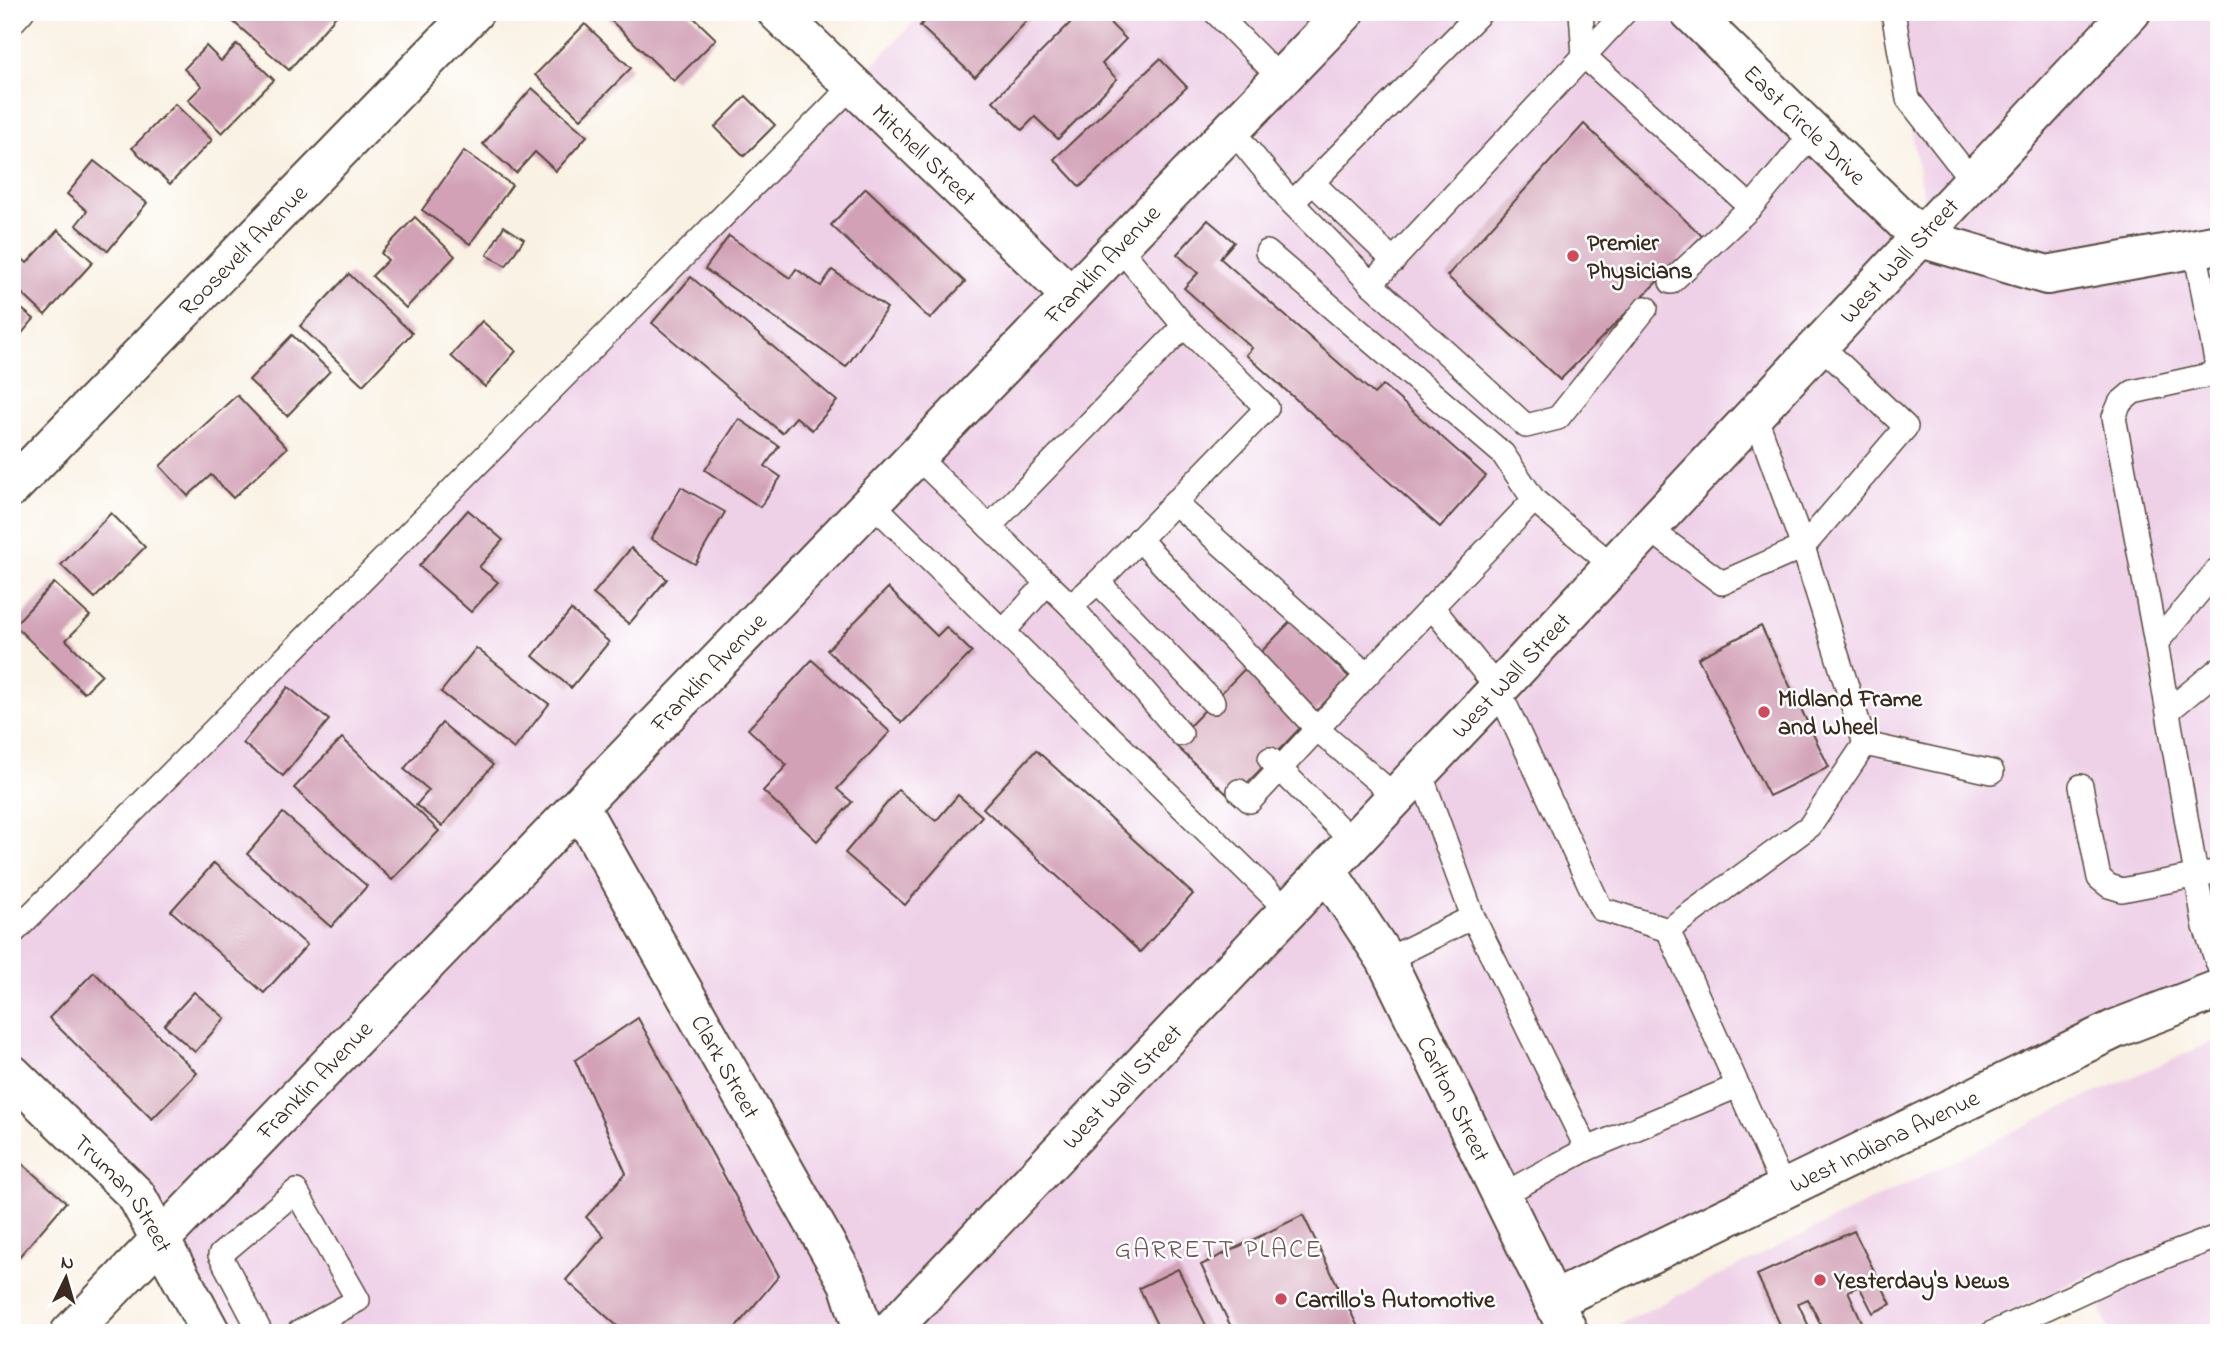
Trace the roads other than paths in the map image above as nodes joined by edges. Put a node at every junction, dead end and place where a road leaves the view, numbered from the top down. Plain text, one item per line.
1 (22, 12) edge
2 (474, 12) edge
3 (777, 12) edge
4 (1215, 12) edge
5 (1345, 12) edge
6 (1482, 12) edge
7 (1581, 12) edge
8 (1625, 12) edge
9 (1690, 12) edge
10 (1893, 12) edge
11 (2131, 12) edge
12 (12, 23) edge
13 (1584, 56) junction
14 (1281, 79) junction
15 (853, 85) junction
16 (1232, 130) junction
17 (1813, 133) junction
18 (1973, 182) junction
19 (1313, 183) junction
20 (1292, 203) junction
21 (1751, 207) junction
22 (1921, 238) junction
23 (2207, 246) edge
24 (1119, 247) junction
25 (1267, 252) dead end
26 (1394, 261) junction
27 (1671, 282) dead end
28 (1371, 284) junction
29 (1071, 296) junction
30 (1646, 308) dead end
31 (1184, 326) junction
32 (1820, 345) junction
33 (2218, 374) edge
34 (1755, 415) junction
35 (916, 456) junction
36 (12, 487) edge
37 (1534, 500) junction
38 (1174, 502) junction
39 (872, 503) junction
40 (989, 527) junction
41 (1648, 528) junction
42 (1139, 539) junction
43 (1803, 547) junction
44 (1613, 566) junction
45 (2219, 568) edge
46 (1098, 582) junction
47 (1047, 583) junction
48 (1071, 606) junction
49 (1432, 607) junction
50 (1003, 632) junction
51 (2156, 643) junction
52 (2219, 669) edge
53 (1367, 675) junction
54 (1498, 689) junction
55 (1213, 702) dead end
56 (2168, 711) junction
57 (1317, 729) junction
58 (1181, 734) dead end
59 (1865, 744) junction
60 (1275, 764) junction
61 (1992, 772) dead end
62 (1408, 784) junction
63 (2081, 786) dead end
64 (1239, 791) dead end
65 (579, 806) junction
66 (1353, 842) junction
67 (1327, 871) junction
68 (2219, 871) edge
69 (2196, 875) junction
70 (1288, 911) junction
71 (1473, 917) junction
72 (1668, 930) junction
73 (12, 934) edge
74 (1386, 960) junction
75 (2219, 967) edge
76 (2219, 989) edge
77 (12, 1074) edge
78 (1738, 1086) junction
79 (1587, 1149) junction
80 (1784, 1189) junction
81 (1502, 1195) junction
82 (2219, 1236) edge
83 (161, 1239) junction
84 (1561, 1317) edge
85 (335, 1324) edge
86 (70, 1333) edge
87 (211, 1333) edge
88 (261, 1333) edge
89 (298, 1333) edge
90 (864, 1333) edge
91 (888, 1333) edge
92 (1992, 1333) edge

1 - 12 lane
2 - 36 street, Roosevelt Avenue
3 - 15 street, Mitchell Street
4 - 14 lane
5 - 14 street, Franklin Avenue
6 - 19 lane
7 - 13 lane
8 - 13 lane
9 - 17 street, East Circle Drive
10 - 18 lane
11 - 18 street, West Wall Street
13 - 21 lane
13 - 26 lane
14 - 16 street, Franklin Avenue
15 - 29 street, Mitchell Street
15 - 73 lane
16 - 20 lane
16 - 24 street, Franklin Avenue
17 - 21 lane
17 - 22 street, East Circle Drive
18 - 22 street, West Wall Street
19 - 20 lane
19 - 26 lane
20 - 28 lane
21 - 27 lane
22 - 23 street
22 - 32 street, West Wall Street
23 - 33 lane
24 - 29 street, Franklin Avenue
24 - 31 lane
25 - 37 lane
26 - 28 lane
28 - 30 lane
29 - 35 street, Franklin Avenue
31 - 38 lane
31 - 40 lane
32 - 34 street, West Wall Street
32 - 43 lane
33 - 51 lane
34 - 41 street, West Wall Street
34 - 43 lane
35 - 39 street, Franklin Avenue
35 - 40 lane
37 - 44 lane
37 - 49 lane
38 - 42 lane
38 - 53 lane
39 - 50 lane
39 - 65 street, Franklin Avenue
40 - 47 lane
41 - 43 lane
41 - 44 street, West Wall Street
42 - 46 lane
42 - 57 lane
43 - 59 lane
44 - 54 street, West Wall Street
45 - 51 lane
46 - 48 lane
46 - 55 lane
47 - 48 lane
47 - 50 lane
48 - 58 lane
49 - 53 lane
49 - 54 lane
50 - 70 lane
51 - 56 lane
52 - 56 lane
53 - 57 lane
54 - 62 street, West Wall Street
54 - 72 lane
56 - 69 lane
57 - 60 lane
57 - 62 lane
59 - 61 lane
59 - 72 lane
60 - 64 lane
60 - 66 lane
62 - 66 street, West Wall Street
62 - 71 lane
63 - 69 lane
65 - 83 street, Franklin Avenue
65 - 90 street, Clark Street
66 - 67 street, West Wall Street
67 - 70 street, West Wall Street
67 - 74 street, Carlton Street
68 - 69 lane
69 - 75 lane
70 - 91 street, West Wall Street
71 - 74 lane
71 - 79 lane
72 - 78 lane
74 - 81 street, Carlton Street
76 - 80 street, West Indiana Avenue
77 - 83 street, Truman Street
78 - 79 lane
78 - 80 lane
79 - 81 lane
80 - 84 street, West Indiana Avenue
81 - 84 street, Carlton Street
82 - 92 lane
83 - 86 street, Franklin Avenue
83 - 87 street, Truman Street
85 - 88 lane
85 - 89 lane

